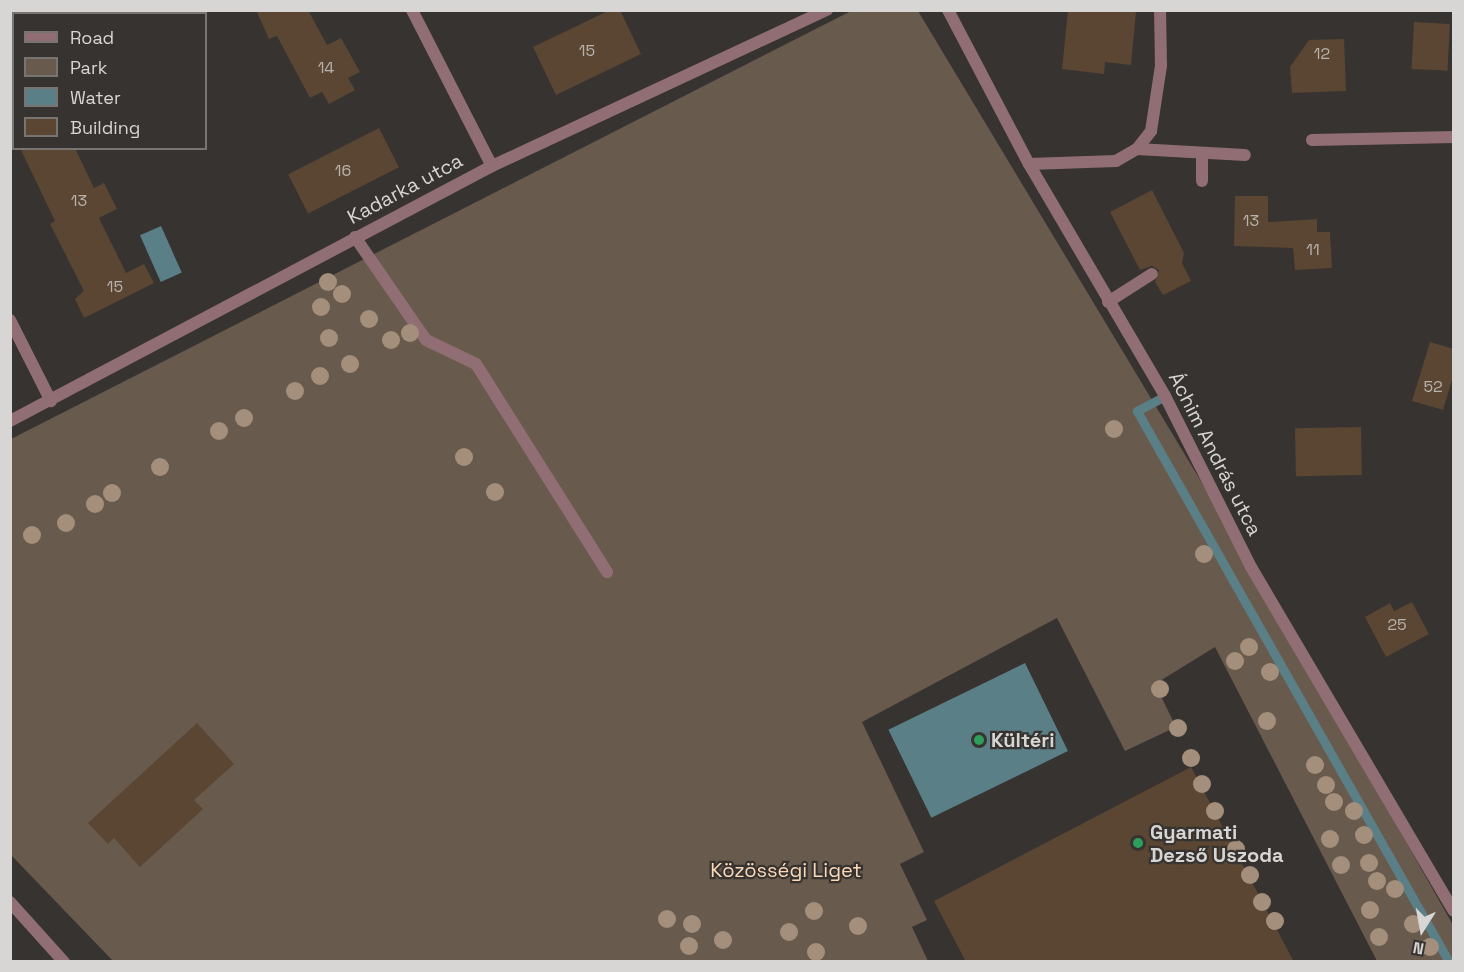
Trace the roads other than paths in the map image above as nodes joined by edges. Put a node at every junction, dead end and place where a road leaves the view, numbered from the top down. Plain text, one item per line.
1 (412, 10) edge
2 (827, 10) edge
3 (948, 10) edge
4 (1160, 10) edge
5 (1454, 137) edge
6 (1312, 140) dead end
7 (1137, 149) junction
8 (1202, 153) junction
9 (1245, 155) dead end
10 (1029, 164) junction
11 (492, 166) junction
12 (1202, 181) dead end
13 (355, 237) junction
14 (1152, 274) dead end
15 (1108, 302) junction
16 (10, 320) edge
17 (51, 402) junction
18 (10, 421) edge
19 (607, 572) dead end
20 (10, 902) edge
21 (1454, 910) edge
22 (64, 962) edge

1 - 11 street
2 - 11 street, Kadarka utca
3 - 10 street, Áchim András utca
4 - 7 street
5 - 6 street
7 - 8 street
7 - 10 street
8 - 9 street
8 - 12 street
10 - 15 street, Áchim András utca
11 - 13 street, Kadarka utca
13 - 17 street, Kadarka utca
13 - 19 street
14 - 15 street
15 - 21 street, Áchim András utca
16 - 17 street
17 - 18 street, Kadarka utca
20 - 22 street

